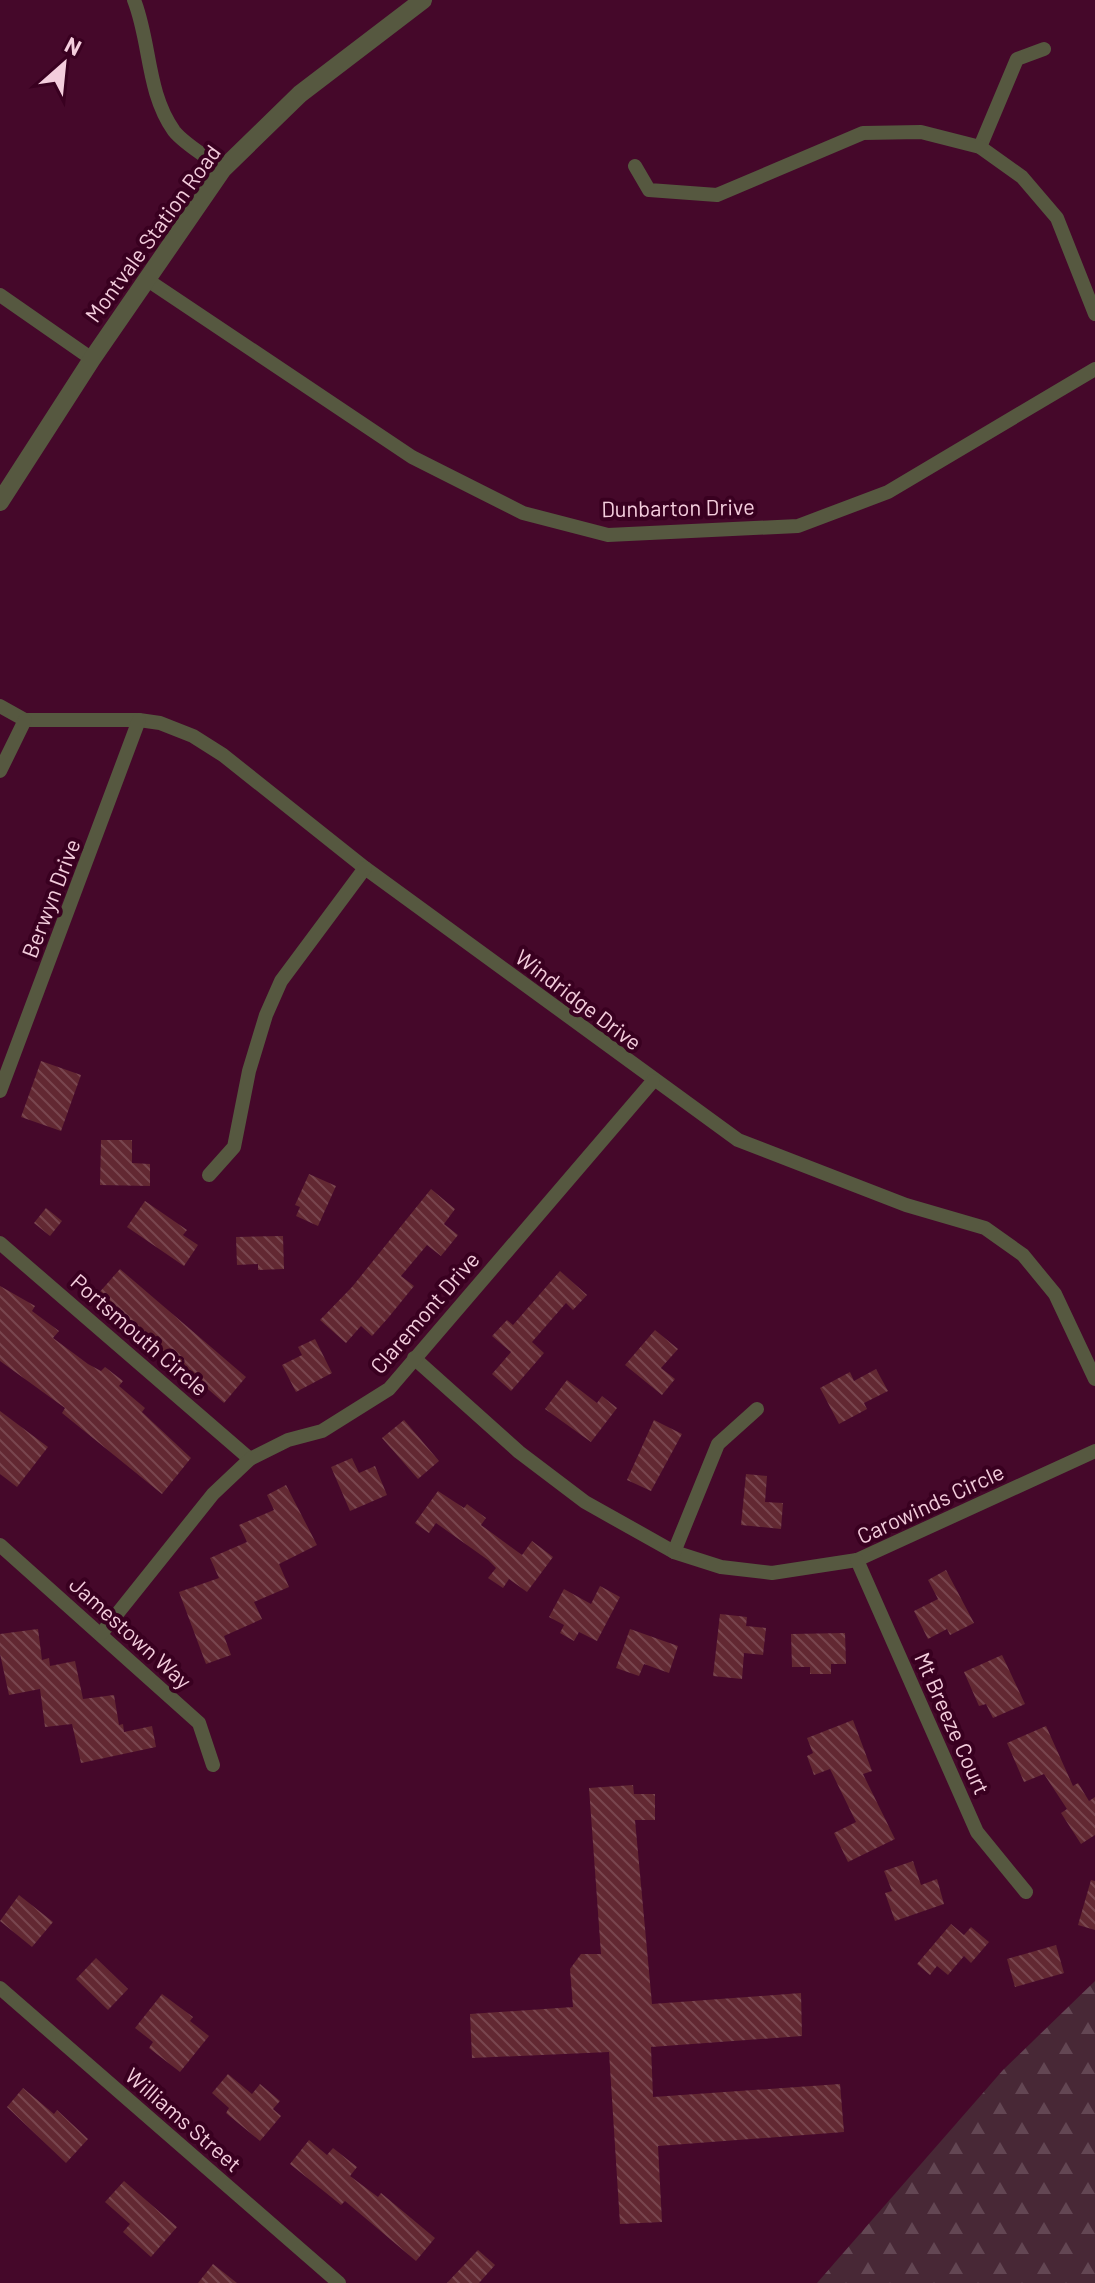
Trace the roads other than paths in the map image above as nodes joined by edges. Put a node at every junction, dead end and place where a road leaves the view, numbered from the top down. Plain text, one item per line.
1 (134, 0) edge
2 (423, 0) edge
3 (1044, 49) dead end
4 (980, 147) junction
5 (635, 166) dead end
6 (223, 169) junction
7 (146, 279) junction
8 (0, 295) edge
9 (1095, 314) edge
10 (92, 359) junction
11 (1095, 369) edge
12 (0, 502) edge
13 (0, 706) edge
14 (25, 720) junction
15 (139, 720) junction
16 (0, 771) edge
17 (365, 868) junction
18 (7, 1054) edge
19 (653, 1081) junction
20 (0, 1091) edge
21 (209, 1175) dead end
22 (0, 1243) edge
23 (414, 1358) junction
24 (1095, 1379) edge
25 (757, 1409) dead end
26 (1095, 1451) edge
27 (250, 1459) junction
28 (0, 1545) edge
29 (674, 1552) junction
30 (857, 1560) junction
31 (101, 1634) junction
32 (213, 1765) dead end
33 (1026, 1892) dead end
34 (0, 1988) edge
35 (339, 2283) edge

1 - 6 street
2 - 6 street, Montvale Station Road
3 - 4 street
4 - 5 street
4 - 9 street
6 - 7 street, Montvale Station Road
7 - 10 street, Montvale Station Road
7 - 11 street, Dunbarton Drive
8 - 10 street
10 - 12 street, Montvale Station Road
13 - 14 street, Windridge Drive
14 - 15 street, Windridge Drive
14 - 16 street
15 - 17 street, Windridge Drive
15 - 18 street, Berwyn Drive
17 - 19 street, Windridge Drive
17 - 21 street
18 - 20 street, Berwyn Drive
19 - 23 street, Claremont Drive
19 - 24 street, Windridge Drive
22 - 27 street, Portsmouth Circle
23 - 27 street, Claremont Drive
23 - 29 street, Carowinds Circle
25 - 29 street
26 - 30 street, Carowinds Circle
27 - 31 street, Claremont Drive
28 - 31 street, Jamestown Way
29 - 30 street, Carowinds Circle
30 - 33 street, Mt Breeze Court
31 - 32 street, Jamestown Way
34 - 35 street, Williams Street

